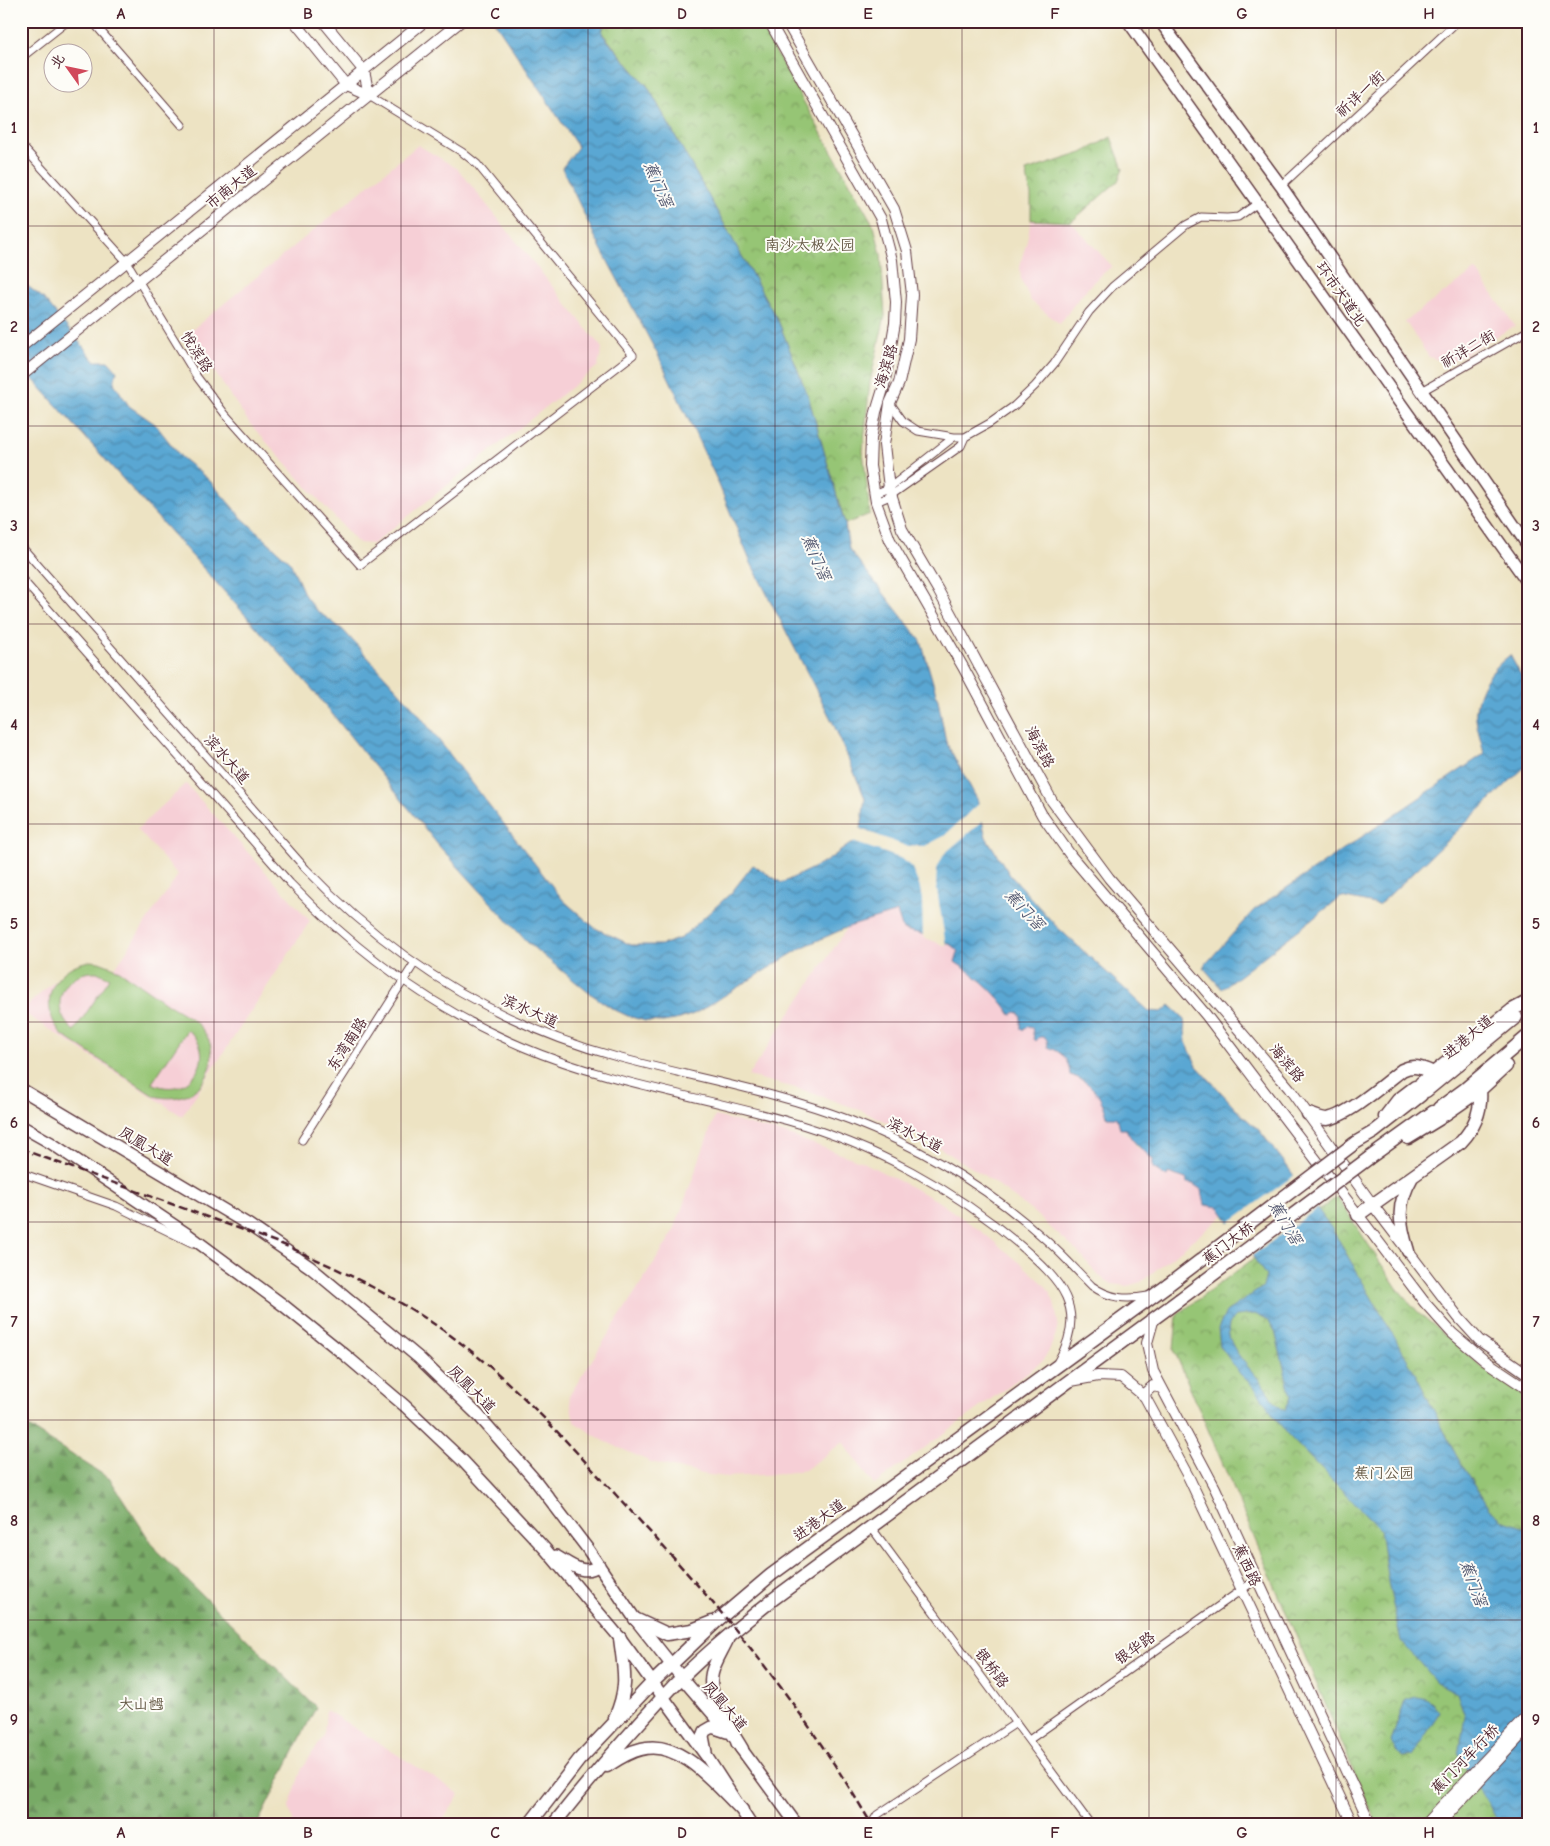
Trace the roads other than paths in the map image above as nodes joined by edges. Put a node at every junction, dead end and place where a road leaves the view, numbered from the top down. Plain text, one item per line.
1 (68, 21) edge
2 (92, 21) edge
3 (294, 21) edge
4 (323, 21) edge
5 (425, 21) edge
6 (461, 21) edge
7 (768, 21) edge
8 (786, 21) edge
9 (1128, 21) edge
10 (1160, 21) edge
11 (1458, 21) edge
12 (21, 58) edge
13 (364, 71) junction
14 (346, 85) junction
15 (369, 95) junction
16 (182, 125) dead end
17 (21, 146) edge
18 (1281, 186) junction
19 (1258, 203) junction
20 (127, 262) junction
21 (138, 281) junction
22 (1529, 330) edge
23 (21, 346) edge
24 (21, 376) edge
25 (1422, 391) junction
26 (890, 403) junction
27 (965, 437) junction
28 (954, 438) junction
29 (889, 492) junction
30 (875, 498) junction
31 (21, 546) edge
32 (1529, 547) edge
33 (21, 578) edge
34 (1529, 584) edge
35 (414, 964) junction
36 (403, 981) junction
37 (1529, 1001) edge
38 (1529, 1006) edge
39 (1529, 1035) edge
40 (1529, 1043) edge
41 (1434, 1073) junction
42 (21, 1089) edge
43 (1421, 1089) junction
44 (1480, 1090) junction
45 (1308, 1114) junction
46 (1439, 1114) junction
47 (21, 1126) edge
48 (302, 1140) dead end
49 (21, 1173) edge
50 (1412, 1176) junction
51 (1372, 1204) junction
52 (1358, 1216) junction
53 (1408, 1251) junction
54 (220, 1259) junction
55 (1168, 1285) joint
56 (1153, 1296) junction
57 (1154, 1318) junction
58 (1050, 1371) junction
59 (1529, 1375) edge
60 (1068, 1382) junction
61 (1162, 1388) junction
62 (1529, 1390) edge
63 (1146, 1397) junction
64 (871, 1528) junction
65 (546, 1550) junction
66 (599, 1565) junction
67 (1257, 1579) junction
68 (1242, 1590) junction
69 (635, 1619) junction
70 (719, 1619) junction
71 (732, 1633) junction
72 (620, 1638) junction
73 (671, 1664) junction
74 (682, 1678) junction
75 (653, 1682) junction
76 (664, 1696) junction
77 (1529, 1714) edge
78 (1016, 1723) junction
79 (612, 1725) junction
80 (1529, 1727) edge
81 (729, 1732) junction
82 (598, 1739) junction
83 (1029, 1740) junction
84 (742, 1749) junction
85 (613, 1752) junction
86 (708, 1757) junction
87 (594, 1774) junction
88 (742, 1810) junction
89 (529, 1825) edge
90 (553, 1825) edge
91 (752, 1825) edge
92 (797, 1825) edge
93 (871, 1825) edge
94 (1091, 1825) edge
95 (1353, 1825) edge
96 (1371, 1825) edge
97 (1424, 1825) edge
98 (1438, 1825) edge

1 - 12 street
2 - 16 street
3 - 14 street
4 - 13 street
5 - 13 street, 市南大道
6 - 15 street, 市南大道
7 - 30 street, 海滨路
8 - 26 street, 海滨路
9 - 19 main road, 环市大道北
10 - 18 main road, 环市大道北
11 - 18 street, 祈详一街
13 - 14 street, 市南大道
13 - 15 street
14 - 15 street
14 - 20 street, 市南大道
15 - 21 street, 市南大道
15 - 21 street, 悦滨路
17 - 20 street, 悦滨路
18 - 25 main road, 环市大道北
19 - 27 street
19 - 34 main road, 环市大道北
20 - 21 street, 悦滨路
20 - 23 street, 市南大道
21 - 24 street, 市南大道
22 - 25 street, 祈详二街
25 - 32 main road, 环市大道北
26 - 28 street
26 - 29 street, 海滨路
27 - 28 street
27 - 29 street
28 - 29 street
29 - 30 street
29 - 45 street, 海滨路
30 - 52 street, 海滨路
31 - 35 street, 滨水大道
33 - 36 street
35 - 36 street, 东湾南路
35 - 56 street, 滨水大道
36 - 48 street, 东湾南路
36 - 58 street
37 - 41 highway
38 - 43 highway, 进港大道
39 - 46 highway
40 - 44 highway
41 - 43 highway
41 - 45 highway
42 - 66 main road, 凤凰大道
43 - 55 highway, 蕉门大桥, bridge
44 - 46 highway
44 - 50 highway
45 - 51 street, 海滨路
46 - 57 highway, 蕉门大桥, bridge
47 - 54 main road
49 - 54 street
50 - 51 highway
50 - 53 highway
51 - 52 highway
51 - 53 street, 海滨路
52 - 62 street, 海滨路
53 - 59 street, 海滨路
54 - 65 main road
55 - 56 highway, 进港大道
56 - 58 highway, 进港大道
57 - 60 highway
57 - 61 street, 蕉西路
58 - 70 highway, 进港大道
60 - 63 street, 蕉西路
60 - 64 highway
61 - 63 street
61 - 67 street, 蕉西路
63 - 68 street, 蕉西路
64 - 71 highway
64 - 78 street, 银桥路
65 - 66 main road
65 - 72 main road
66 - 69 main road, 凤凰大道
67 - 68 street, 银华路
67 - 96 street, 蕉西路
68 - 83 street, 银华路
68 - 95 street, 蕉西路
69 - 70 highway
69 - 73 main road, 凤凰大道
70 - 73 highway, 进港大道
71 - 74 highway
71 - 84 highway
72 - 75 main road
72 - 79 highway
73 - 74 main road, 凤凰大道
73 - 75 highway, 进港大道
74 - 76 highway
74 - 81 main road, 凤凰大道
75 - 76 main road
75 - 79 highway, 进港大道
76 - 85 highway
76 - 86 main road
77 - 97 street, 蕉门河车行桥
78 - 83 street, 银桥路
78 - 93 street
79 - 82 highway, 进港大道
80 - 98 street, 蕉门河车行桥
81 - 84 main road, 凤凰大道
81 - 86 main road
82 - 85 highway
82 - 89 highway, 进港大道
83 - 94 street, 银桥路
84 - 92 main road, 凤凰大道
85 - 87 highway
86 - 88 main road
87 - 88 highway
87 - 90 highway
88 - 91 main road

